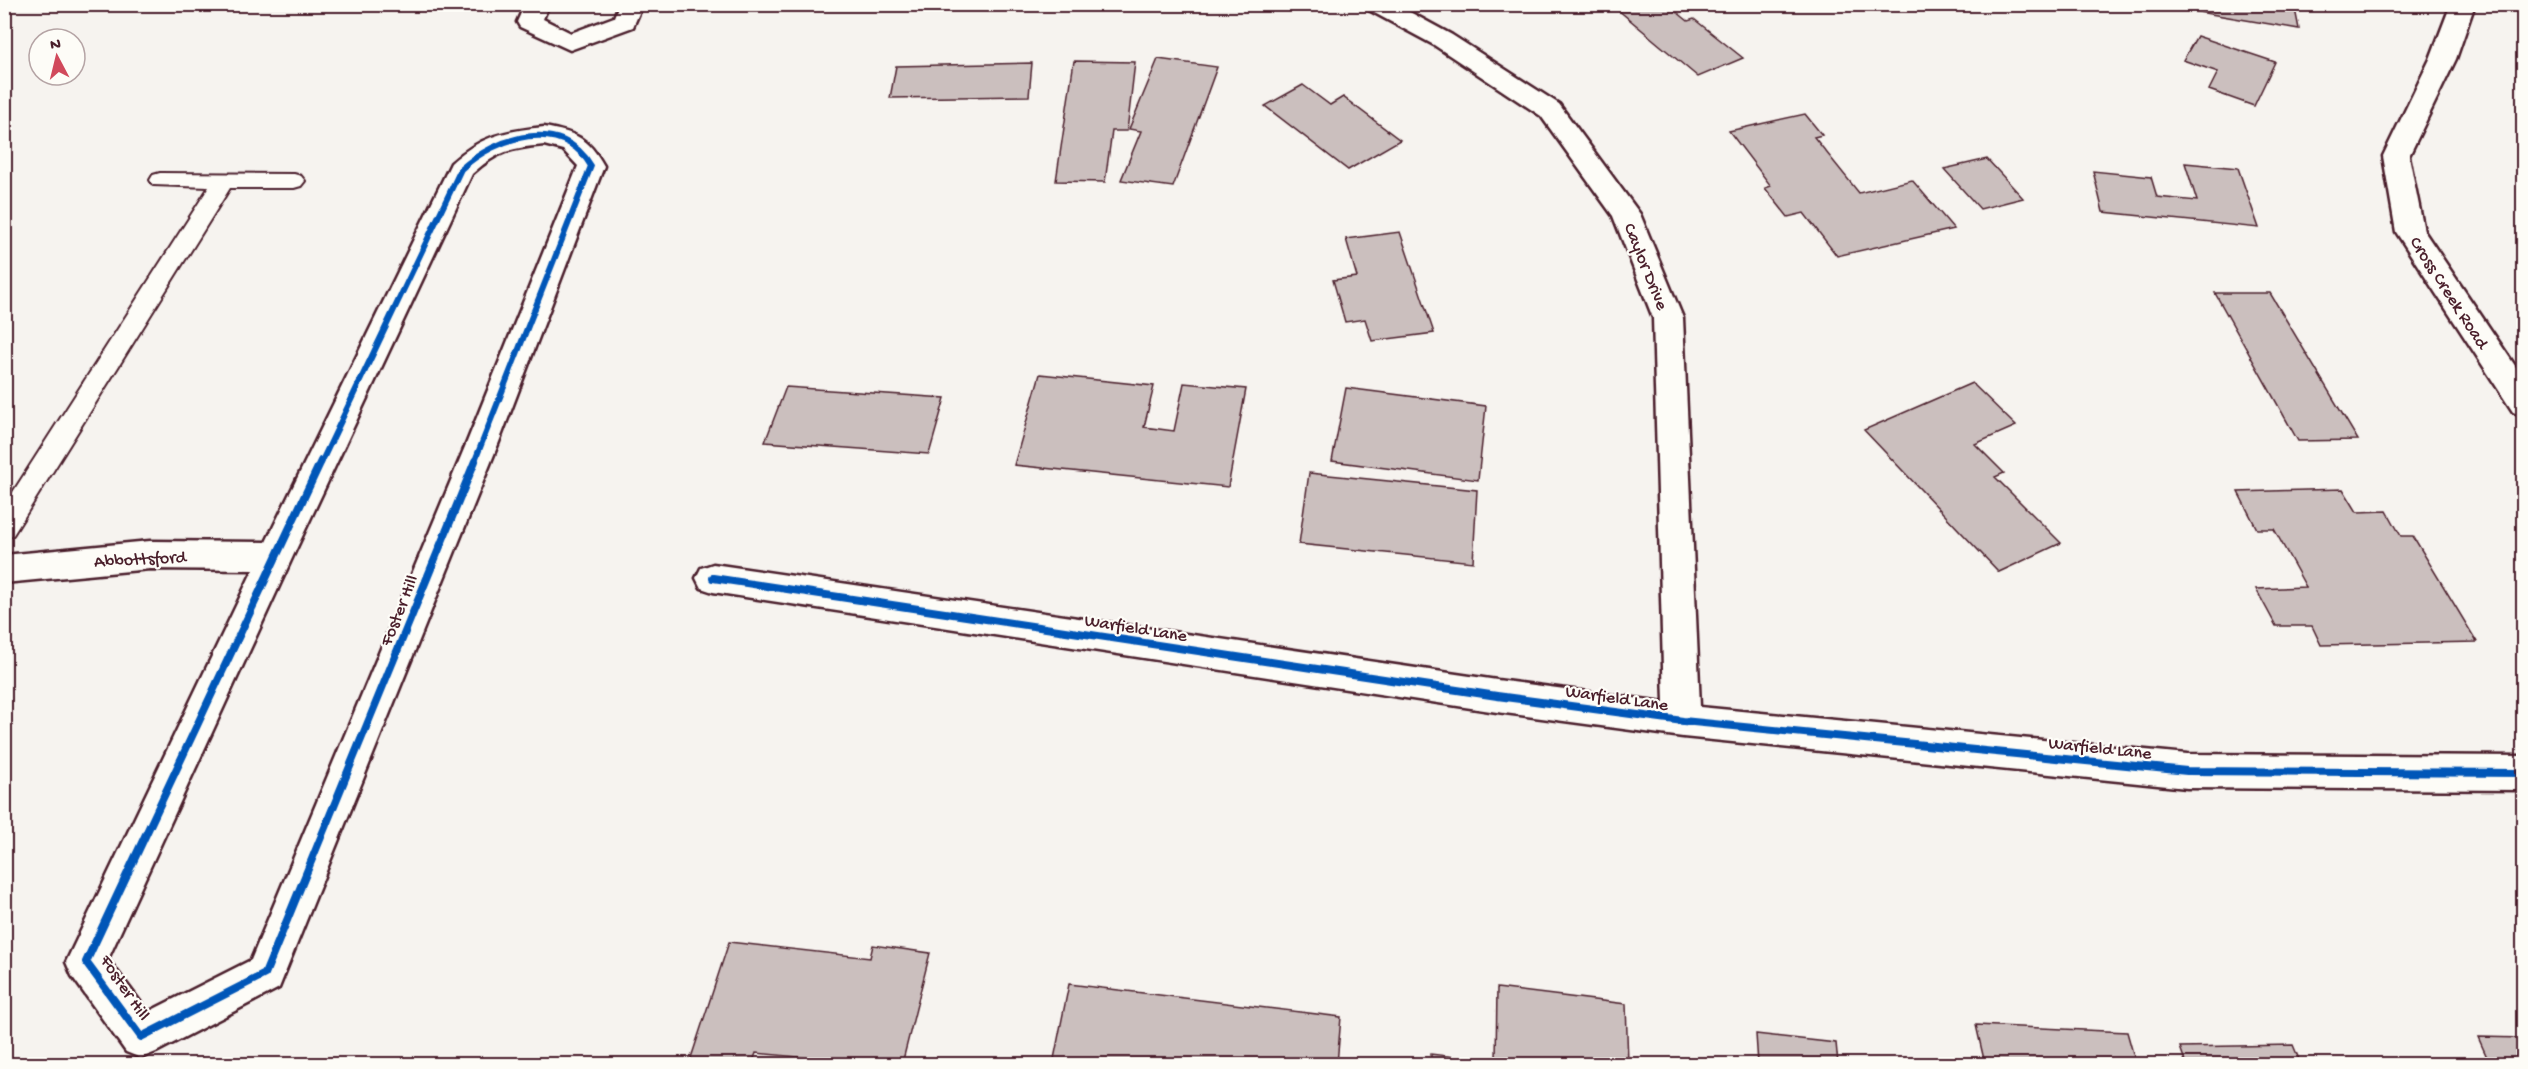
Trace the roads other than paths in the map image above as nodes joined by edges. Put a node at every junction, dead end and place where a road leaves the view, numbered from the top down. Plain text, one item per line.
1 (537, 4) edge
2 (631, 4) edge
3 (1376, 4) edge
4 (2463, 4) edge
5 (160, 180) dead end
6 (224, 180) junction
7 (294, 181) dead end
8 (2523, 404) edge
9 (4, 528) edge
10 (276, 556) junction
11 (4, 569) edge
12 (713, 578) dead end
13 (1683, 721) junction
14 (2523, 773) edge

1 - 2 street
3 - 13 street, Caylor Drive
4 - 8 street, Cross Creek Road
5 - 6 lane
6 - 7 lane
6 - 9 lane
10 - 10 street, Foster Hill
10 - 11 street, Abbottsford
12 - 13 street, Warfield Lane
13 - 14 street, Warfield Lane

